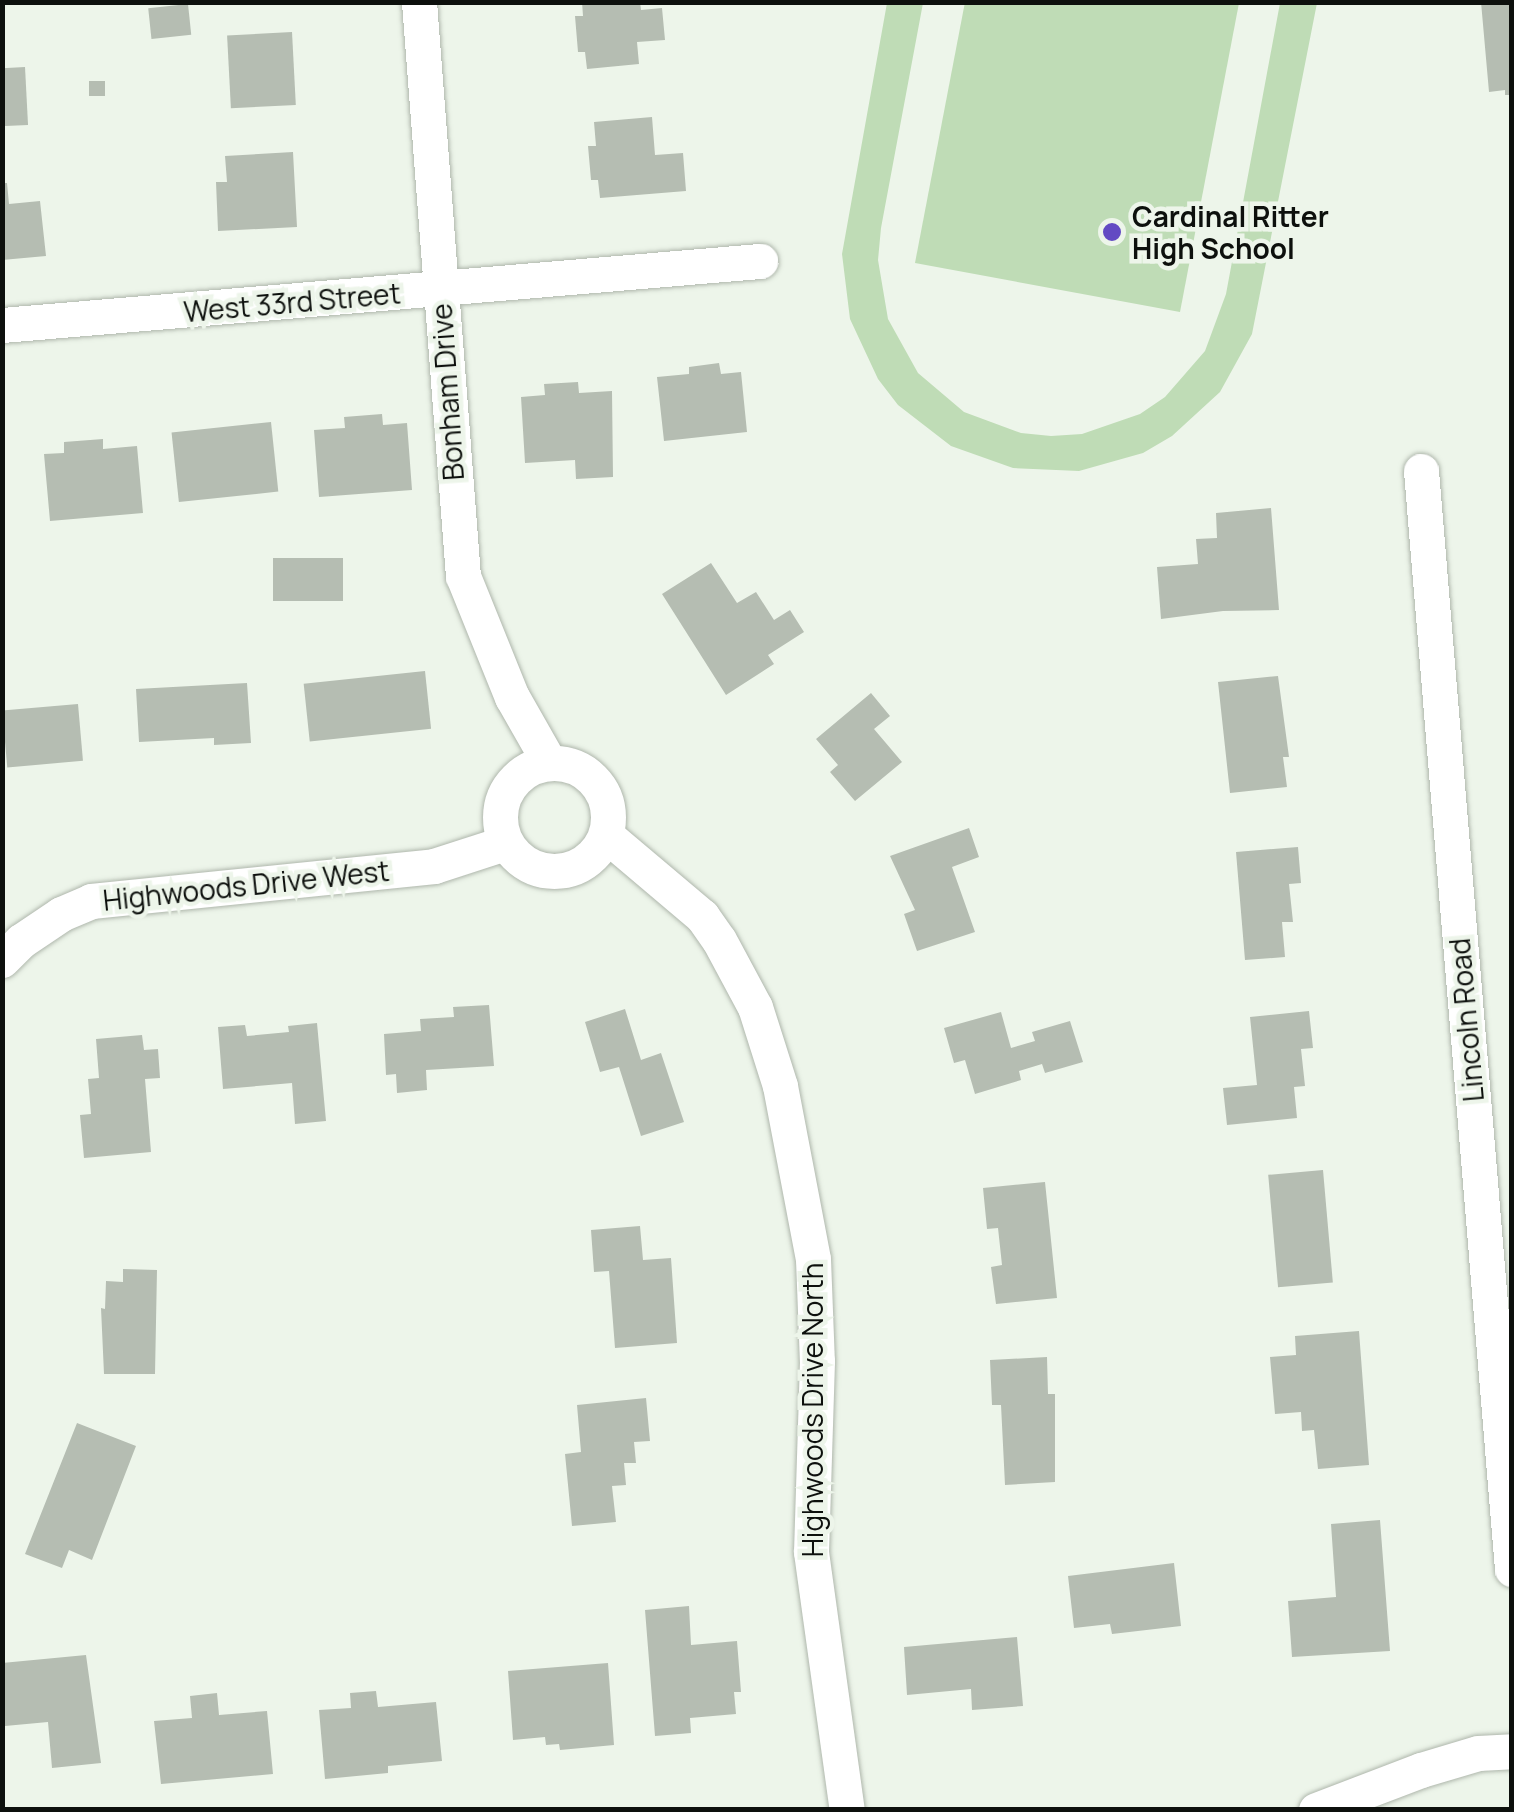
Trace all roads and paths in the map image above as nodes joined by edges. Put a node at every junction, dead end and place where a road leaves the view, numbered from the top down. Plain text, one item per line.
1 (418, 2) edge
2 (760, 261) dead end
3 (439, 289) junction
4 (2, 326) edge
5 (1421, 470) dead end
6 (549, 762) junction
7 (606, 835) junction
8 (505, 843) junction
9 (2, 960) edge
10 (1512, 1569) edge
11 (1512, 1751) edge
12 (847, 1810) edge
13 (1316, 1810) edge

1 - 3 street, Bonham Drive
2 - 3 street, West 33rd Street
3 - 4 street, West 33rd Street
3 - 6 street, Bonham Drive
5 - 10 street, Lincoln Road
6 - 7 street
6 - 8 street
7 - 8 street
7 - 12 street, Highwoods Drive North
8 - 9 street, Highwoods Drive West
11 - 13 street

